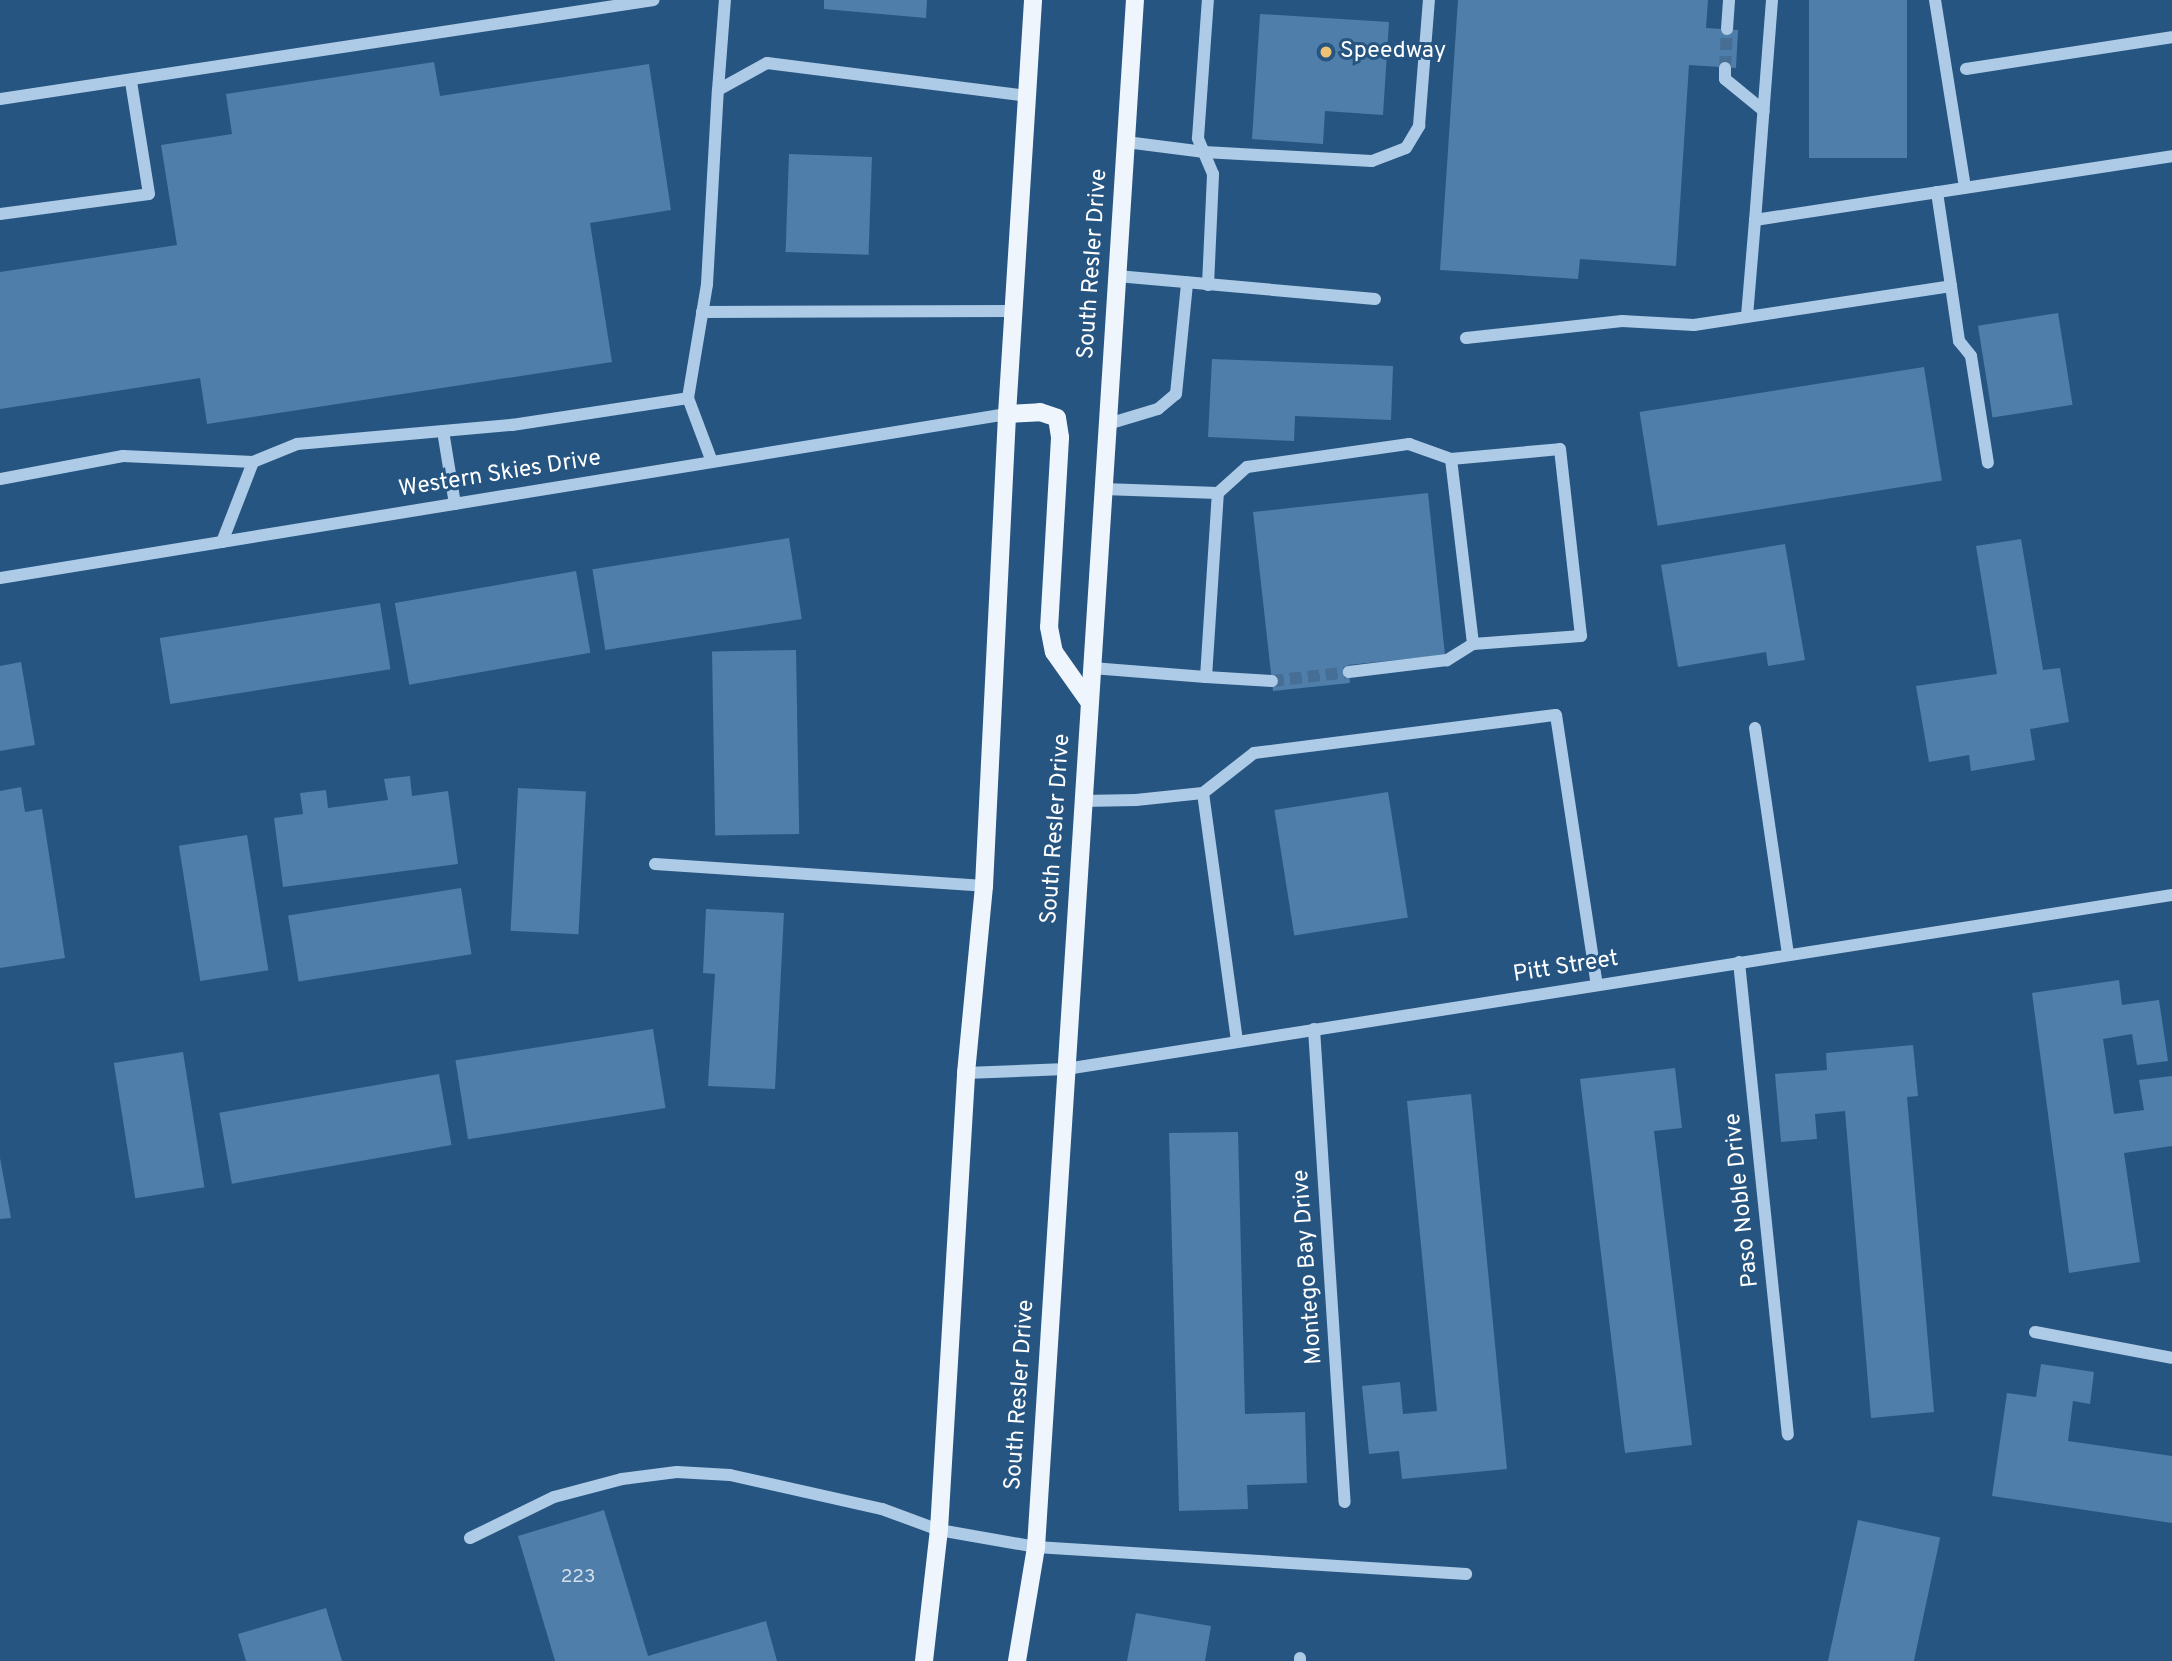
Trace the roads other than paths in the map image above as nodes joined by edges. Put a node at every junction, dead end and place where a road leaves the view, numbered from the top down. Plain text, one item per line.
1 (653, 0) edge
2 (725, 0) edge
3 (1033, 0) edge
4 (1135, 0) edge
5 (1208, 0) edge
6 (1429, 0) edge
7 (1729, 0) edge
8 (1772, 0) edge
9 (1935, 0) edge
10 (1727, 29) tunnel mouth
11 (2172, 37) edge
12 (1725, 68) tunnel mouth
13 (1966, 69) dead end
14 (131, 81) junction
15 (718, 90) junction
16 (1027, 96) junction
17 (0, 99) edge
18 (1764, 111) junction
19 (1126, 142) junction
20 (1204, 152) junction
21 (2172, 156) edge
22 (1965, 188) junction
23 (1937, 192) junction
24 (0, 214) edge
25 (1755, 220) junction
26 (1117, 276) junction
27 (1187, 283) junction
28 (1208, 285) junction
29 (1951, 286) junction
30 (1375, 299) dead end
31 (702, 312) junction
32 (1013, 312) junction
33 (1748, 316) junction
34 (1466, 338) dead end
35 (688, 398) junction
36 (1007, 414) junction
37 (1108, 424) junction
38 (443, 431) junction
39 (1451, 459) junction
40 (253, 462) junction
41 (712, 462) junction
42 (1988, 463) dead end
43 (0, 479) edge
44 (1103, 489) junction
45 (1218, 493) junction
46 (455, 504) junction
47 (222, 542) junction
48 (0, 578) edge
49 (1473, 644) junction
50 (1092, 668) junction
51 (1349, 672) tunnel mouth
52 (1206, 677) junction
53 (1272, 681) tunnel mouth
54 (1090, 703) junction
55 (1755, 728) dead end
56 (1203, 793) junction
57 (1082, 801) junction
58 (655, 864) dead end
59 (984, 886) junction
60 (2172, 895) edge
61 (1788, 954) junction
62 (1739, 962) junction
63 (1597, 985) junction
64 (1314, 1029) junction
65 (1237, 1041) junction
66 (1066, 1069) junction
67 (965, 1073) junction
68 (2035, 1332) dead end
69 (2172, 1357) edge
70 (1788, 1434) dead end
71 (1345, 1502) dead end
72 (939, 1530) junction
73 (470, 1538) dead end
74 (1036, 1547) junction
75 (1466, 1574) dead end
76 (924, 1661) edge
77 (1017, 1661) edge

1 - 14 street
2 - 15 street
3 - 16 main road
4 - 19 main road, South Resler Drive
5 - 20 street
6 - 20 street
7 - 10 street
8 - 18 street
9 - 22 street
11 - 13 street
12 - 18 street
14 - 17 street
14 - 24 street
15 - 16 street
15 - 31 street
16 - 32 main road
18 - 25 street
19 - 20 street
19 - 26 main road, South Resler Drive
20 - 28 street
21 - 22 street
22 - 23 street
23 - 25 street
23 - 29 street
25 - 33 street
26 - 27 street
26 - 37 main road, South Resler Drive
27 - 28 street
27 - 37 street
28 - 30 street
29 - 33 street
29 - 42 street
31 - 32 street
31 - 35 street
32 - 36 main road
33 - 34 street
35 - 38 street
35 - 41 street
36 - 41 street, Western Skies Drive
36 - 54 main road
36 - 59 main road
37 - 44 main road, South Resler Drive
38 - 40 street
38 - 46 street
39 - 45 street
39 - 49 street
39 - 49 street
40 - 43 street
40 - 47 street
41 - 46 street, Western Skies Drive
44 - 45 street
44 - 50 main road, South Resler Drive
45 - 52 street
46 - 47 street, Western Skies Drive
47 - 48 street, Western Skies Drive
49 - 51 street
50 - 52 street
50 - 54 main road, South Resler Drive
52 - 53 street
54 - 57 main road, South Resler Drive
55 - 61 street
56 - 57 street
56 - 63 street
56 - 65 street
57 - 66 main road, South Resler Drive
58 - 59 street
59 - 67 main road
60 - 61 street, Pitt Street
61 - 62 street, Pitt Street
62 - 63 street, Pitt Street
62 - 70 street, Paso Noble Drive
63 - 64 street, Pitt Street
64 - 65 street, Pitt Street
64 - 71 street, Montego Bay Drive
65 - 66 street, Pitt Street
66 - 67 street, Pitt Street
66 - 74 main road, South Resler Drive
67 - 72 main road
68 - 69 street
72 - 73 street
72 - 74 street
72 - 76 main road
74 - 75 street
74 - 77 main road, South Resler Drive

